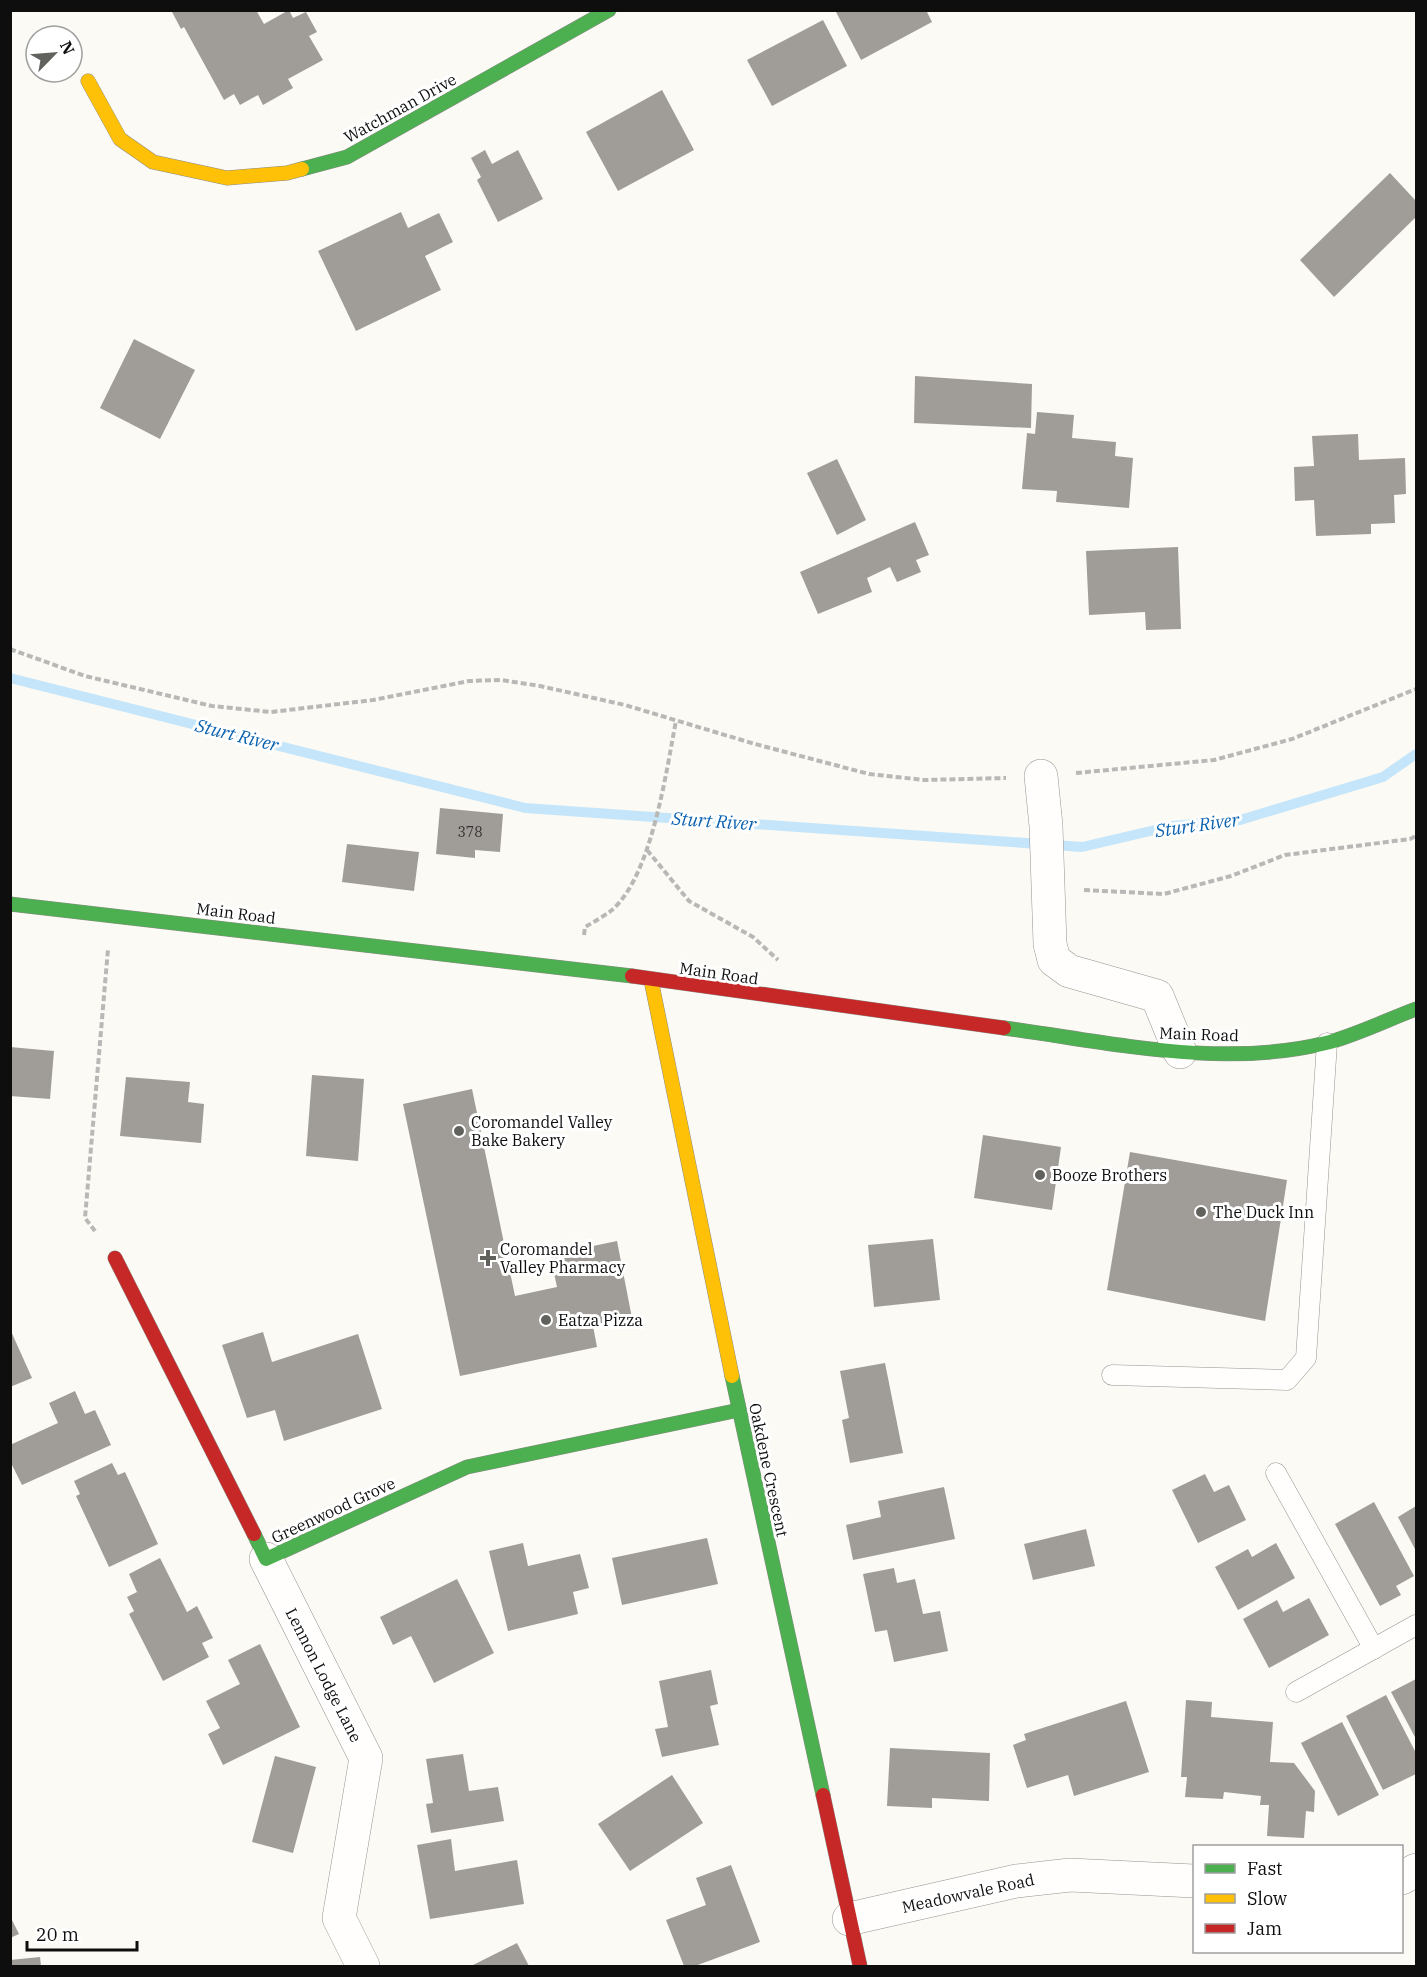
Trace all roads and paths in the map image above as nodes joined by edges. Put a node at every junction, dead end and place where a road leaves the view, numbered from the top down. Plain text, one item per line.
1 (609, 10) edge
2 (88, 81) dead end
3 (10, 649) edge
4 (1416, 689) edge
5 (676, 721) junction
6 (1041, 776) junction
7 (1416, 836) edge
8 (647, 850) junction
9 (1048, 885) junction
10 (10, 904) edge
11 (111, 915) junction
12 (785, 966) dead end
13 (580, 970) junction
14 (651, 980) junction
15 (1416, 1009) edge
16 (1327, 1043) junction
17 (1180, 1052) junction
18 (115, 1258) joint
19 (1112, 1375) dead end
20 (739, 1410) junction
21 (1276, 1473) dead end
22 (266, 1559) junction
23 (1416, 1626) edge
24 (1374, 1649) junction
25 (1296, 1692) dead end
26 (1193, 1881) edge
27 (849, 1919) junction
28 (363, 1966) edge
29 (860, 1966) edge

1 - 2 street, Watchman Drive
3 - 5 path
4 - 6 path
5 - 6 path
5 - 8 path
6 - 9 street
7 - 9 path
8 - 12 path
8 - 13 path
9 - 17 street
10 - 11 street, Main Road
11 - 13 street, Main Road
11 - 18 path
13 - 14 street, Main Road
14 - 17 street, Main Road
14 - 20 street, Oakdene Crescent
15 - 16 street, Main Road
16 - 17 street, Main Road
16 - 19 lane
18 - 22 street, Greenwood Grove
20 - 22 street, Greenwood Grove
20 - 27 street, Oakdene Crescent
21 - 24 lane
22 - 28 street, Lennon Lodge Lane
23 - 24 lane
24 - 25 lane
26 - 27 street, Meadowvale Road
27 - 29 street, Oakdene Crescent

